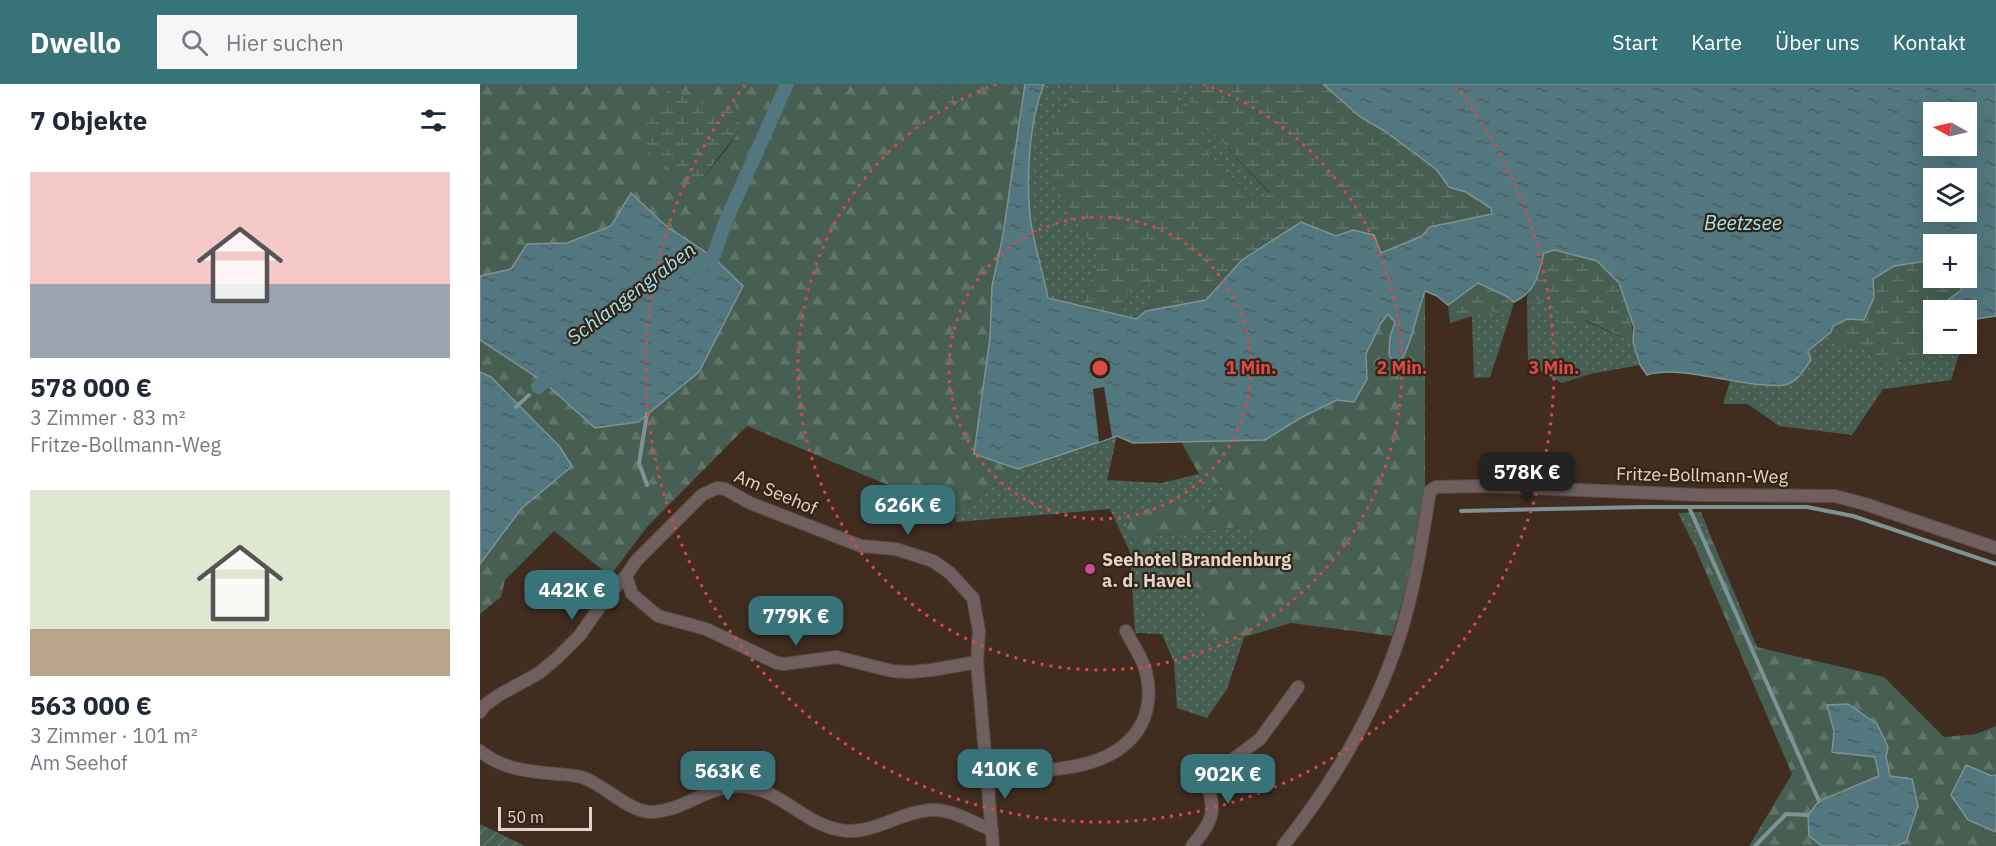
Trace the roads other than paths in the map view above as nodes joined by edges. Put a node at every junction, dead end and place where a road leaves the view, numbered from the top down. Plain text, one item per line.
1 (1996, 548) edge
2 (626, 576) junction
3 (1126, 631) dead end
4 (977, 662) junction
5 (1298, 687) dead end
6 (480, 712) edge
7 (480, 751) edge
8 (988, 772) junction
9 (1194, 776) dead end
10 (1206, 780) junction
11 (992, 830) junction
12 (993, 846) edge
13 (1192, 846) edge
14 (1283, 846) edge

1 - 14 street, Fritze-Bollmann-Weg
2 - 4 street
2 - 4 street, Am Seehof
2 - 6 street, Am Seehof
3 - 8 street
4 - 8 street, Am Seehof
5 - 10 street
7 - 11 street
8 - 11 street, Am Seehof
9 - 10 street
10 - 13 street
11 - 12 street, Am Seehof

